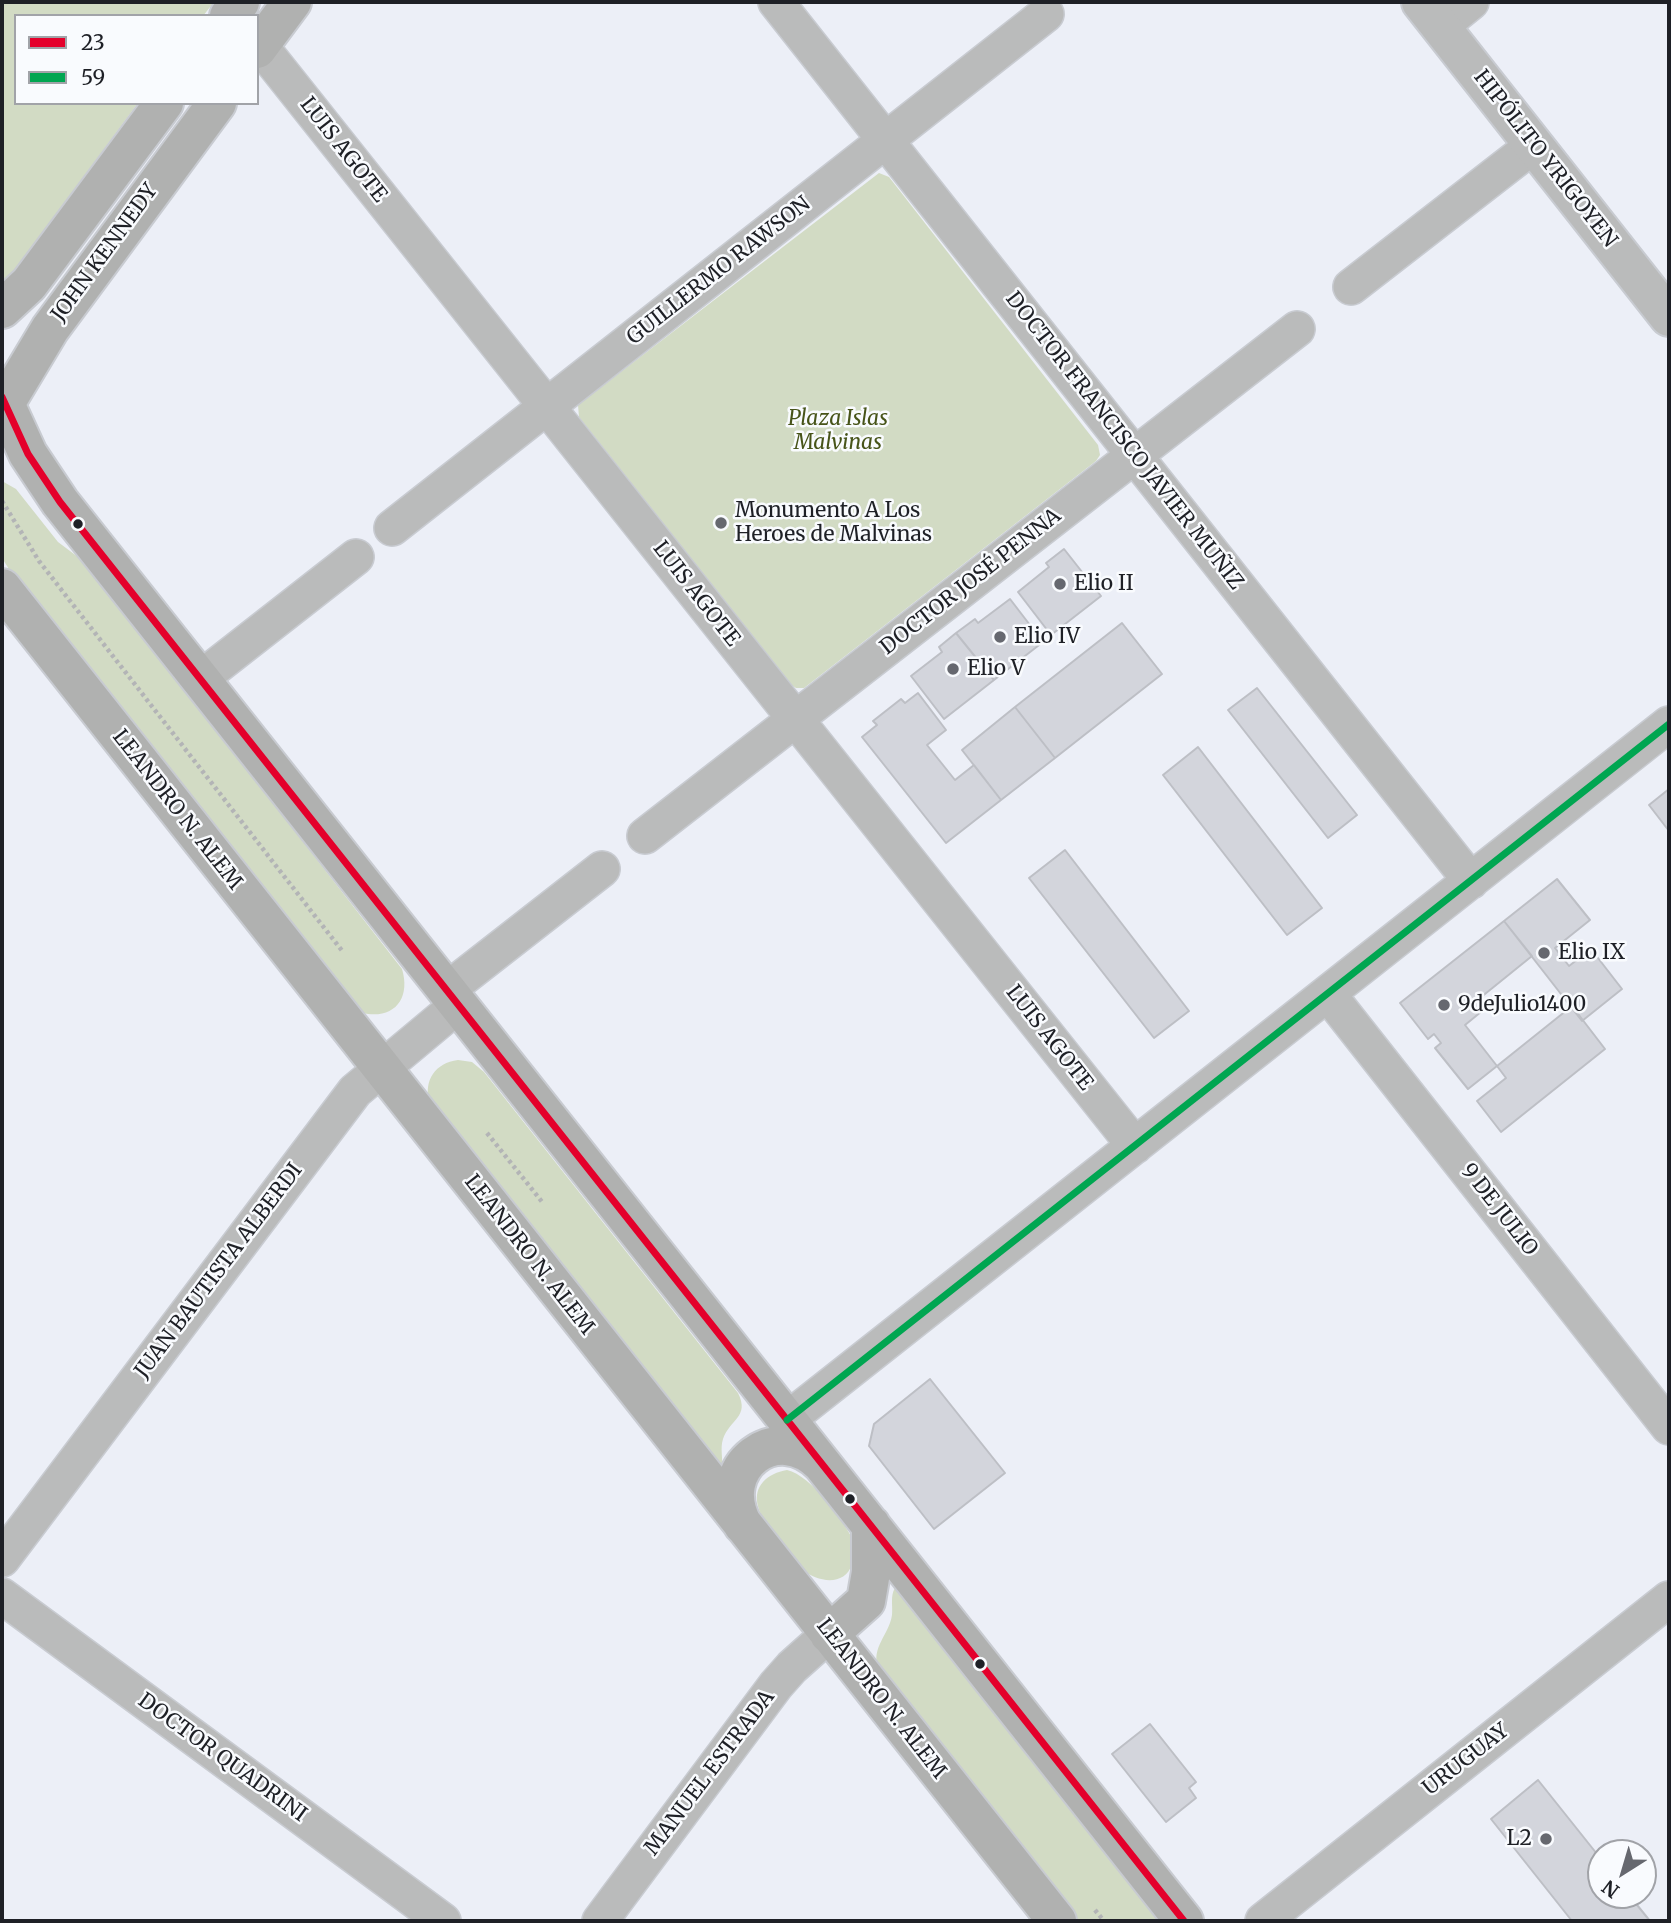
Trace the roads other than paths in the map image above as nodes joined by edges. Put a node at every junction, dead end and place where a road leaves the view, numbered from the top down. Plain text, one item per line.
1 (292, 2) edge
2 (776, 2) edge
3 (1471, 2) edge
4 (1046, 14) dead end
5 (1430, 14) edge
6 (259, 44) edge
7 (259, 46) edge
8 (163, 105) edge
9 (216, 105) edge
10 (886, 140) junction
11 (1534, 145) junction
12 (1351, 287) dead end
13 (2, 309) edge
14 (1669, 317) edge
15 (1297, 329) dead end
16 (3, 403) edge
17 (547, 406) junction
18 (1135, 455) junction
19 (392, 528) dead end
20 (356, 556) dead end
21 (2, 588) edge
22 (200, 679) junction
23 (795, 719) junction
24 (1669, 724) edge
25 (645, 836) dead end
26 (603, 869) dead end
27 (1471, 881) junction
28 (1328, 994) junction
29 (452, 997) junction
30 (380, 1068) junction
31 (1135, 1146) junction
32 (787, 1420) junction
33 (1669, 1427) edge
34 (823, 1466) junction
35 (871, 1525) junction
36 (744, 1527) junction
37 (2, 1559) edge
38 (2, 1595) edge
39 (1669, 1599) edge
40 (830, 1634) junction
41 (443, 1921) edge
42 (600, 1921) edge
43 (1057, 1921) edge
44 (1184, 1921) edge
45 (1263, 1921) edge

1 - 6 main road
2 - 10 street, DOCTOR FRANCISCO JAVIER MUÑIZ
3 - 5 street
4 - 10 street, GUILLERMO RAWSON
5 - 11 street, HIPÓLITO YRIGOYEN
7 - 17 street, LUIS AGOTE
8 - 13 main road, JOHN KENNEDY
9 - 16 main road, JOHN KENNEDY
10 - 17 street, GUILLERMO RAWSON
10 - 18 street, DOCTOR FRANCISCO JAVIER MUÑIZ
11 - 12 street
11 - 14 street, HIPÓLITO YRIGOYEN
15 - 18 street, DOCTOR JOSÉ PENNA
16 - 22 main road
17 - 19 street, GUILLERMO RAWSON
17 - 23 street, LUIS AGOTE
18 - 23 street, DOCTOR JOSÉ PENNA
18 - 27 street, DOCTOR FRANCISCO JAVIER MUÑIZ
20 - 22 street
21 - 30 main road, LEANDRO N. ALEM
22 - 29 main road
23 - 25 street, DOCTOR JOSÉ PENNA
23 - 31 street, LUIS AGOTE
24 - 27 street
26 - 29 street
27 - 28 street
28 - 31 street
28 - 33 street, 9 DE JULIO
29 - 30 street, JUAN BAUTISTA ALBERDI
29 - 32 main road
30 - 36 main road, LEANDRO N. ALEM
30 - 37 street, JUAN BAUTISTA ALBERDI
31 - 32 street
32 - 34 main road
34 - 35 main road
34 - 36 main road
35 - 40 main road
35 - 44 main road
36 - 40 main road, LEANDRO N. ALEM
38 - 41 street, DOCTOR QUADRINI
39 - 45 street, URUGUAY
40 - 42 street, MANUEL ESTRADA
40 - 43 main road, LEANDRO N. ALEM

